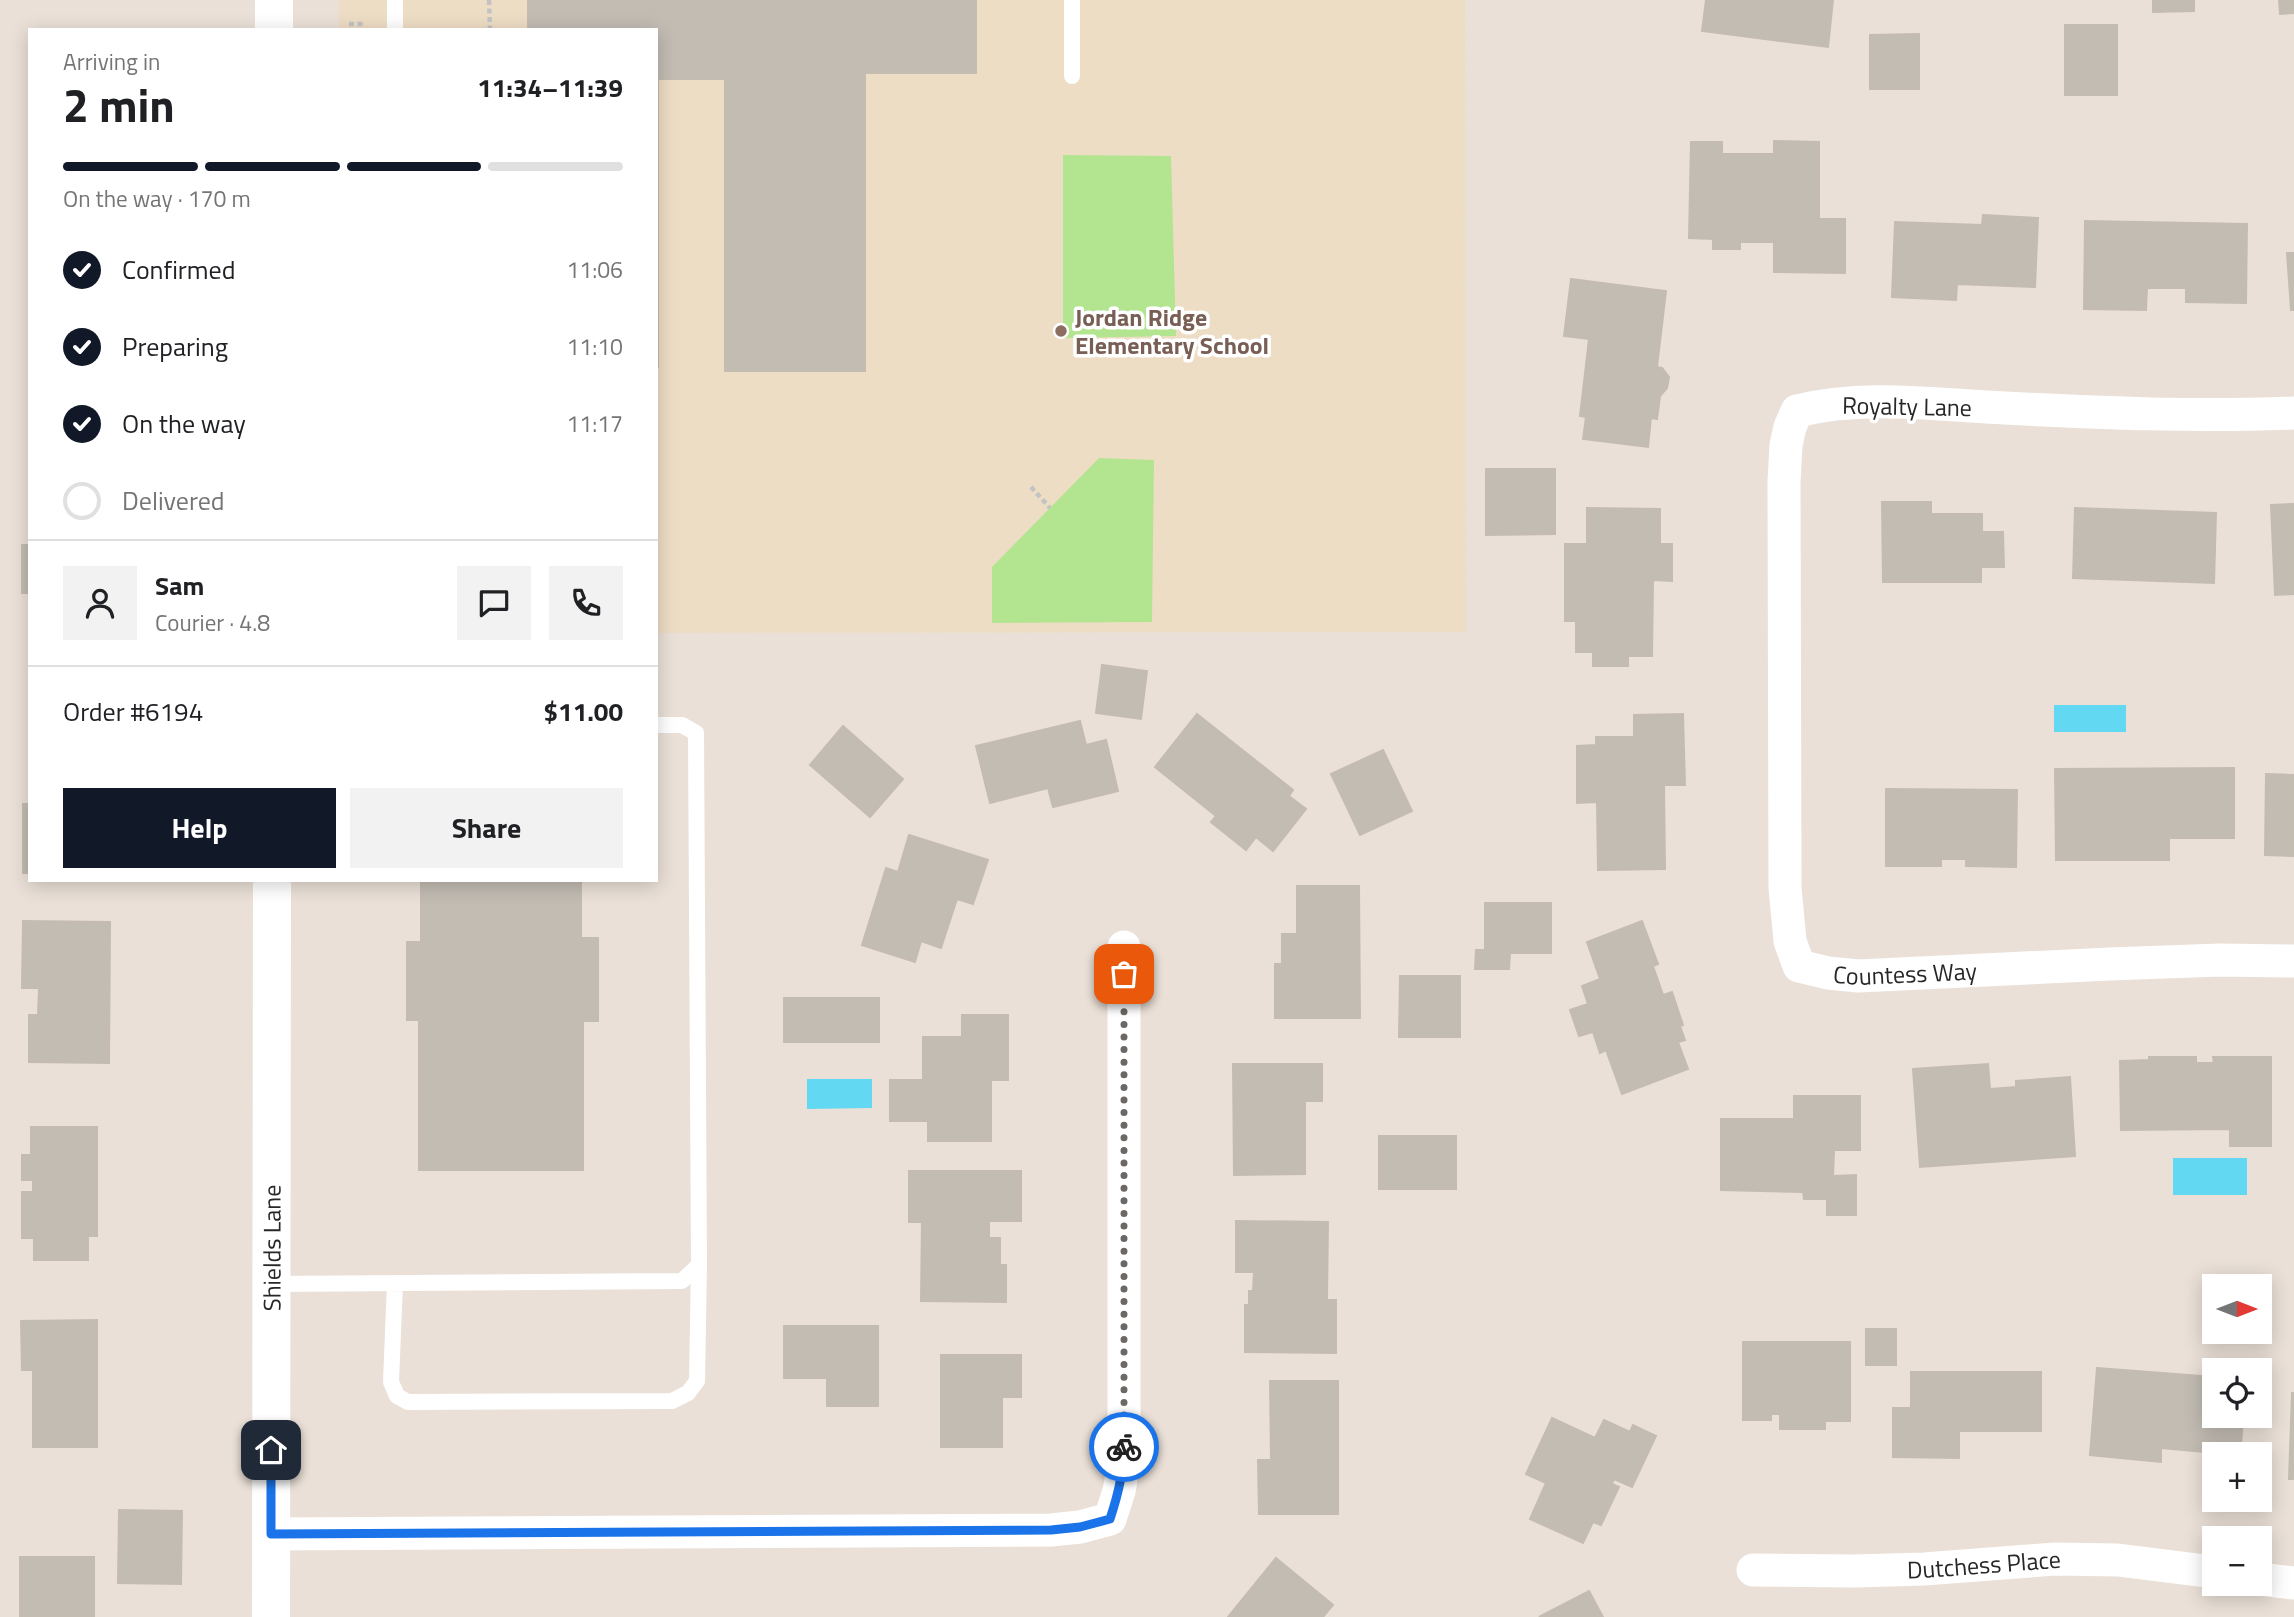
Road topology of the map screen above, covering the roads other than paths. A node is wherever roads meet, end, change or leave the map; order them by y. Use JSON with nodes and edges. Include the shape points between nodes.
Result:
{"nodes":[{"id":1,"x":274,"y":0,"type":"edge"},
{"id":2,"x":395,"y":0,"type":"edge"},
{"id":3,"x":1072,"y":0,"type":"edge"},
{"id":4,"x":274,"y":28,"type":"edge"},
{"id":5,"x":395,"y":28,"type":"edge"},
{"id":6,"x":1072,"y":76,"type":"dead end"},
{"id":7,"x":2294,"y":413,"type":"edge"},
{"id":8,"x":1785,"y":686,"type":"joint"},
{"id":9,"x":658,"y":725,"type":"edge"},
{"id":10,"x":272,"y":882,"type":"edge"},
{"id":11,"x":1124,"y":947,"type":"dead end"},
{"id":12,"x":2294,"y":961,"type":"edge"},
{"id":13,"x":699,"y":1265,"type":"junction"},
{"id":14,"x":394,"y":1283,"type":"junction"},
{"id":15,"x":272,"y":1284,"type":"junction"},
{"id":16,"x":271,"y":1534,"type":"junction"},
{"id":17,"x":1753,"y":1570,"type":"dead end"},
{"id":18,"x":2202,"y":1570,"type":"edge"},
{"id":19,"x":2272,"y":1580,"type":"edge"},
{"id":20,"x":2294,"y":1583,"type":"edge"},
{"id":21,"x":271,"y":1617,"type":"edge"}],
"edges":[{"from":1,"to":4,"type":"main road"},
{"from":2,"to":5,"type":"lane"},
{"from":3,"to":6,"type":"lane"},
{"from":7,"to":8,"type":"street","name":"Royalty Lane","via":[[2184,415],[1892,402],[1820,405],[1797,411],[1790,427],[1785,470]]},
{"from":8,"to":12,"type":"street","name":"Countess Way","via":[[1786,901],[1790,941],[1800,966],[1858,976],[2220,960]]},
{"from":9,"to":13,"type":"lane","via":[[682,725],[696,733]]},
{"from":10,"to":15,"type":"main road","name":"Shields Lane"},
{"from":11,"to":16,"type":"street","via":[[1124,1463],[1110,1519],[1051,1530]]},
{"from":13,"to":14,"type":"lane","via":[[682,1281]]},
{"from":13,"to":14,"type":"lane","via":[[697,1381],[688,1393],[672,1401],[408,1402],[397,1396],[391,1382]]},
{"from":14,"to":15,"type":"lane"},
{"from":15,"to":16,"type":"main road","name":"Shields Lane"},
{"from":16,"to":21,"type":"main road","name":"Shields Lane"},
{"from":17,"to":18,"type":"street","name":"Dutchess Place","via":[[1882,1570],[2055,1559],[2118,1560]]},
{"from":19,"to":20,"type":"street"}]}
